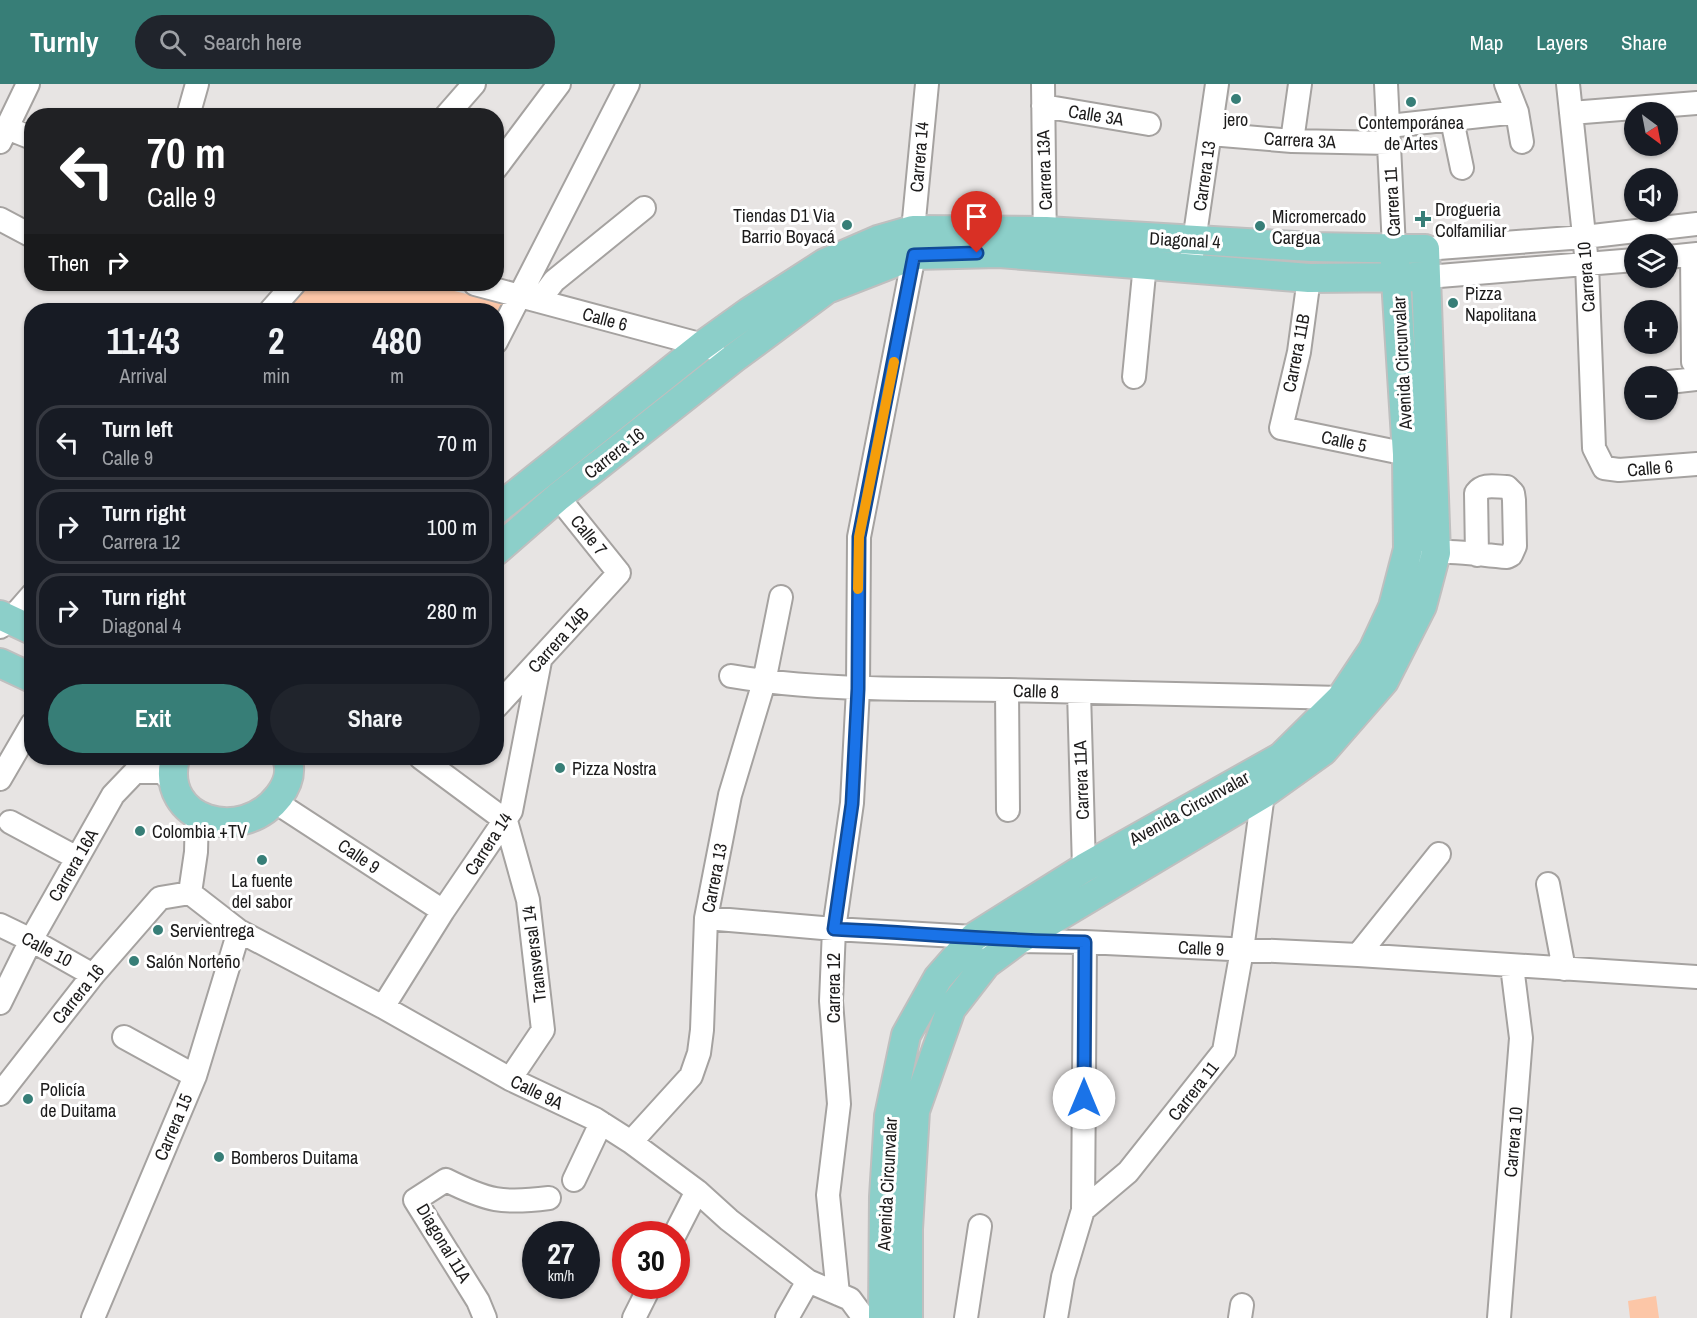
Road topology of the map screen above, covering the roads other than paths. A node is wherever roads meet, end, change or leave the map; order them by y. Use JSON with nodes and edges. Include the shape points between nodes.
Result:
{"nodes":[{"id":1,"x":197,"y":84,"type":"edge"},
{"id":2,"x":474,"y":84,"type":"edge"},
{"id":3,"x":559,"y":84,"type":"edge"},
{"id":4,"x":628,"y":84,"type":"edge"},
{"id":5,"x":927,"y":84,"type":"edge"},
{"id":6,"x":1043,"y":84,"type":"edge"},
{"id":7,"x":1218,"y":84,"type":"edge"},
{"id":8,"x":1300,"y":84,"type":"edge"},
{"id":9,"x":1386,"y":84,"type":"edge"},
{"id":10,"x":1506,"y":84,"type":"edge"},
{"id":11,"x":1568,"y":84,"type":"edge"},
{"id":12,"x":19,"y":87,"type":"edge"},
{"id":13,"x":1697,"y":103,"type":"edge"},
{"id":14,"x":1042,"y":106,"type":"junction"},
{"id":15,"x":190,"y":108,"type":"edge"},
{"id":16,"x":453,"y":108,"type":"edge"},
{"id":17,"x":1517,"y":112,"type":"junction"},
{"id":18,"x":1572,"y":113,"type":"junction"},
{"id":19,"x":1452,"y":120,"type":"junction"},
{"id":20,"x":1149,"y":124,"type":"dead end"},
{"id":21,"x":1210,"y":134,"type":"junction"},
{"id":22,"x":3,"y":135,"type":"edge"},
{"id":23,"x":1389,"y":135,"type":"junction"},
{"id":24,"x":24,"y":137,"type":"edge"},
{"id":25,"x":1292,"y":141,"type":"junction"},
{"id":26,"x":1522,"y":142,"type":"dead end"},
{"id":27,"x":504,"y":157,"type":"edge"},
{"id":28,"x":1462,"y":168,"type":"dead end"},
{"id":29,"x":644,"y":208,"type":"dead end"},
{"id":30,"x":0,"y":219,"type":"edge"},
{"id":31,"x":1697,"y":224,"type":"edge"},
{"id":32,"x":24,"y":232,"type":"edge"},
{"id":33,"x":1584,"y":237,"type":"junction"},
{"id":34,"x":913,"y":242,"type":"junction"},
{"id":35,"x":1045,"y":243,"type":"junction"},
{"id":36,"x":1394,"y":248,"type":"junction"},
{"id":37,"x":1425,"y":249,"type":"junction"},
{"id":38,"x":1192,"y":254,"type":"junction"},
{"id":39,"x":1694,"y":254,"type":"edge"},
{"id":40,"x":1678,"y":256,"type":"edge"},
{"id":41,"x":1624,"y":261,"type":"edge"},
{"id":42,"x":1145,"y":264,"type":"junction"},
{"id":43,"x":1587,"y":264,"type":"junction"},
{"id":44,"x":1427,"y":277,"type":"junction"},
{"id":45,"x":1309,"y":278,"type":"junction"},
{"id":46,"x":1397,"y":279,"type":"junction"},
{"id":47,"x":288,"y":291,"type":"edge"},
{"id":48,"x":502,"y":291,"type":"edge"},
{"id":49,"x":529,"y":298,"type":"junction"},
{"id":50,"x":278,"y":303,"type":"edge"},
{"id":51,"x":504,"y":331,"type":"edge"},
{"id":52,"x":703,"y":345,"type":"junction"},
{"id":53,"x":734,"y":358,"type":"junction"},
{"id":54,"x":1695,"y":370,"type":"edge"},
{"id":55,"x":1134,"y":376,"type":"dead end"},
{"id":56,"x":1678,"y":378,"type":"edge"},
{"id":57,"x":1281,"y":428,"type":"joint"},
{"id":58,"x":1407,"y":454,"type":"junction"},
{"id":59,"x":1697,"y":464,"type":"edge"},
{"id":60,"x":1604,"y":468,"type":"joint"},
{"id":61,"x":558,"y":497,"type":"junction"},
{"id":62,"x":504,"y":504,"type":"edge"},
{"id":63,"x":504,"y":544,"type":"edge"},
{"id":64,"x":1408,"y":549,"type":"junction"},
{"id":65,"x":1436,"y":553,"type":"junction"},
{"id":66,"x":1477,"y":555,"type":"dead end"},
{"id":67,"x":619,"y":573,"type":"joint"},
{"id":68,"x":781,"y":597,"type":"dead end"},
{"id":69,"x":24,"y":606,"type":"edge"},
{"id":70,"x":11,"y":623,"type":"edge"},
{"id":71,"x":540,"y":661,"type":"junction"},
{"id":72,"x":0,"y":663,"type":"edge"},
{"id":73,"x":24,"y":674,"type":"edge"},
{"id":74,"x":731,"y":676,"type":"dead end"},
{"id":75,"x":764,"y":682,"type":"junction"},
{"id":76,"x":858,"y":689,"type":"junction"},
{"id":77,"x":1007,"y":690,"type":"junction"},
{"id":78,"x":1079,"y":692,"type":"junction"},
{"id":79,"x":1341,"y":698,"type":"junction"},
{"id":80,"x":504,"y":699,"type":"edge"},
{"id":81,"x":24,"y":738,"type":"edge"},
{"id":82,"x":292,"y":765,"type":"edge"},
{"id":83,"x":440,"y":765,"type":"edge"},
{"id":84,"x":173,"y":766,"type":"edge"},
{"id":85,"x":0,"y":779,"type":"edge"},
{"id":86,"x":1263,"y":794,"type":"junction"},
{"id":87,"x":274,"y":801,"type":"junction"},
{"id":88,"x":1008,"y":810,"type":"dead end"},
{"id":89,"x":197,"y":813,"type":"junction"},
{"id":90,"x":506,"y":821,"type":"junction"},
{"id":91,"x":10,"y":822,"type":"dead end"},
{"id":92,"x":1440,"y":854,"type":"dead end"},
{"id":93,"x":77,"y":858,"type":"junction"},
{"id":94,"x":1084,"y":868,"type":"junction"},
{"id":95,"x":1548,"y":884,"type":"dead end"},
{"id":96,"x":190,"y":893,"type":"junction"},
{"id":97,"x":443,"y":912,"type":"junction"},
{"id":98,"x":706,"y":918,"type":"junction"},
{"id":99,"x":0,"y":925,"type":"edge"},
{"id":100,"x":834,"y":929,"type":"junction"},
{"id":101,"x":239,"y":931,"type":"junction"},
{"id":102,"x":974,"y":937,"type":"junction"},
{"id":103,"x":31,"y":940,"type":"junction"},
{"id":104,"x":1017,"y":941,"type":"junction"},
{"id":105,"x":1085,"y":942,"type":"junction"},
{"id":106,"x":1242,"y":950,"type":"junction"},
{"id":107,"x":1358,"y":955,"type":"junction"},
{"id":108,"x":1512,"y":966,"type":"junction"},
{"id":109,"x":1564,"y":969,"type":"junction"},
{"id":110,"x":93,"y":975,"type":"junction"},
{"id":111,"x":1697,"y":977,"type":"edge"},
{"id":112,"x":0,"y":1003,"type":"edge"},
{"id":113,"x":383,"y":1007,"type":"junction"},
{"id":114,"x":124,"y":1037,"type":"dead end"},
{"id":115,"x":195,"y":1076,"type":"junction"},
{"id":116,"x":510,"y":1080,"type":"junction"},
{"id":117,"x":0,"y":1094,"type":"edge"},
{"id":118,"x":601,"y":1123,"type":"junction"},
{"id":119,"x":631,"y":1142,"type":"junction"},
{"id":120,"x":574,"y":1180,"type":"dead end"},
{"id":121,"x":697,"y":1191,"type":"junction"},
{"id":122,"x":549,"y":1198,"type":"dead end"},
{"id":123,"x":1083,"y":1210,"type":"junction"},
{"id":124,"x":682,"y":1221,"type":"edge"},
{"id":125,"x":980,"y":1226,"type":"dead end"},
{"id":126,"x":808,"y":1281,"type":"junction"},
{"id":127,"x":838,"y":1294,"type":"junction"},
{"id":128,"x":644,"y":1299,"type":"edge"},
{"id":129,"x":93,"y":1318,"type":"edge"},
{"id":130,"x":485,"y":1318,"type":"edge"},
{"id":131,"x":634,"y":1318,"type":"edge"},
{"id":132,"x":787,"y":1318,"type":"edge"},
{"id":133,"x":864,"y":1318,"type":"edge"},
{"id":134,"x":883,"y":1318,"type":"edge"},
{"id":135,"x":908,"y":1318,"type":"edge"},
{"id":136,"x":966,"y":1318,"type":"edge"},
{"id":137,"x":1056,"y":1318,"type":"edge"},
{"id":138,"x":1498,"y":1318,"type":"edge"}],
"edges":[{"from":1,"to":15,"type":"street"},
{"from":2,"to":16,"type":"street"},
{"from":3,"to":27,"type":"street"},
{"from":4,"to":49,"type":"street"},
{"from":5,"to":34,"type":"street","name":"Carrera 14"},
{"from":6,"to":14,"type":"street","name":"Carrera 13A"},
{"from":7,"to":21,"type":"street","name":"Carrera 13"},
{"from":8,"to":25,"type":"street"},
{"from":9,"to":23,"type":"street","name":"Carrera 11"},
{"from":10,"to":17,"type":"street"},
{"from":11,"to":18,"type":"street","name":"Carrera 10"},
{"from":12,"to":22,"type":"street"},
{"from":13,"to":18,"type":"street"},
{"from":14,"to":20,"type":"street","name":"Calle 3A"},
{"from":14,"to":35,"type":"street","name":"Carrera 13A"},
{"from":17,"to":19,"type":"street"},
{"from":17,"to":26,"type":"street"},
{"from":18,"to":33,"type":"street","name":"Carrera 10"},
{"from":19,"to":23,"type":"street"},
{"from":19,"to":28,"type":"street"},
{"from":21,"to":25,"type":"street","name":"Carrera 3A"},
{"from":21,"to":38,"type":"street","name":"Carrera 13"},
{"from":22,"to":24,"type":"street"},
{"from":23,"to":25,"type":"street","name":"Carrera 3A"},
{"from":23,"to":36,"type":"street","name":"Carrera 11"},
{"from":29,"to":49,"type":"street"},
{"from":30,"to":32,"type":"street"},
{"from":31,"to":33,"type":"street","name":"Diagonal 4"},
{"from":33,"to":37,"type":"street","name":"Diagonal 4"},
{"from":33,"to":43,"type":"street","name":"Carrera 10"},
{"from":34,"to":35,"type":"main road","name":"Diagonal 4"},
{"from":34,"to":52,"type":"main road","name":"Diagonal 4","via":[[878,240],[825,263]]},
{"from":34,"to":53,"type":"main road","name":"Diagonal 4","via":[[827,289]]},
{"from":34,"to":76,"type":"street","name":"Carrera 12","via":[[859,537]]},
{"from":35,"to":38,"type":"main road","name":"Diagonal 4"},
{"from":35,"to":42,"type":"main road","name":"Diagonal 4"},
{"from":36,"to":37,"type":"main road","name":"Diagonal 4"},
{"from":36,"to":38,"type":"main road","name":"Diagonal 4","via":[[1311,247]]},
{"from":36,"to":46,"type":"main road","name":"Avenida Circunvalar"},
{"from":37,"to":44,"type":"main road","name":"Avenida Circunvalar"},
{"from":38,"to":42,"type":"main road","name":"Diagonal 4"},
{"from":38,"to":45,"type":"main road","name":"Diagonal 4"},
{"from":39,"to":40,"type":"street"},
{"from":39,"to":54,"type":"street"},
{"from":41,"to":43,"type":"street","name":"Diagonal 4"},
{"from":42,"to":55,"type":"street"},
{"from":43,"to":44,"type":"street","name":"Diagonal 4"},
{"from":43,"to":60,"type":"street","name":"Carrera 10","via":[[1594,448]]},
{"from":44,"to":46,"type":"main road","name":"Diagonal 4"},
{"from":44,"to":65,"type":"main road","name":"Avenida Circunvalar"},
{"from":45,"to":46,"type":"main road","name":"Diagonal 4"},
{"from":45,"to":57,"type":"street","name":"Carrera 11B","via":[[1299,352]]},
{"from":46,"to":58,"type":"main road","name":"Avenida Circunvalar"},
{"from":47,"to":50,"type":"street"},
{"from":48,"to":49,"type":"street","name":"Calle 6"},
{"from":49,"to":51,"type":"street"},
{"from":49,"to":52,"type":"street","name":"Calle 6"},
{"from":52,"to":53,"type":"street","name":"Calle 6"},
{"from":52,"to":62,"type":"main road","name":"Carrera 16"},
{"from":53,"to":61,"type":"main road","name":"Carrera 16"},
{"from":54,"to":56,"type":"street"},
{"from":57,"to":58,"type":"street","name":"Calle 5"},
{"from":58,"to":64,"type":"main road","name":"Avenida Circunvalar"},
{"from":59,"to":60,"type":"street","name":"Calle 6"},
{"from":61,"to":63,"type":"main road","name":"Carrera 16"},
{"from":61,"to":67,"type":"street","name":"Calle 7"},
{"from":64,"to":65,"type":"street"},
{"from":64,"to":79,"type":"main road","name":"Avenida Circunvalar","via":[[1389,615],[1373,650]]},
{"from":65,"to":66,"type":"street"},
{"from":65,"to":86,"type":"main road","name":"Avenida Circunvalar","via":[[1422,606],[1384,681],[1323,751]]},
{"from":67,"to":71,"type":"street","name":"Carrera 14B"},
{"from":68,"to":75,"type":"street","name":"Carrera 13"},
{"from":69,"to":70,"type":"street"},
{"from":71,"to":80,"type":"street","name":"Carrera 14B"},
{"from":71,"to":90,"type":"street","name":"Carrera 14"},
{"from":72,"to":73,"type":"main road"},
{"from":74,"to":75,"type":"street","name":"Calle 8"},
{"from":75,"to":76,"type":"street","name":"Calle 8"},
{"from":75,"to":98,"type":"street","name":"Carrera 13","via":[[730,795]]},
{"from":76,"to":77,"type":"street","name":"Calle 8"},
{"from":76,"to":100,"type":"street","name":"Carrera 12","via":[[852,804]]},
{"from":77,"to":78,"type":"street","name":"Calle 8"},
{"from":77,"to":88,"type":"street"},
{"from":78,"to":79,"type":"street","name":"Calle 8"},
{"from":78,"to":94,"type":"street","name":"Carrera 11A"},
{"from":79,"to":94,"type":"main road","name":"Avenida Circunvalar","via":[[1281,757]]},
{"from":81,"to":85,"type":"street"},
{"from":82,"to":87,"type":"main road","via":[[283,790]]},
{"from":83,"to":90,"type":"street"},
{"from":84,"to":89,"type":"main road","via":[[185,806]]},
{"from":84,"to":93,"type":"street","name":"Carrera 16A","via":[[162,772],[135,772],[113,795]]},
{"from":86,"to":104,"type":"main road","name":"Avenida Circunvalar"},
{"from":86,"to":106,"type":"street","name":"Carrera 11"},
{"from":87,"to":89,"type":"main road","via":[[256,815],[235,823],[220,823]]},
{"from":87,"to":97,"type":"street","name":"Calle 9"},
{"from":89,"to":96,"type":"street"},
{"from":90,"to":97,"type":"street","name":"Carrera 14"},
{"from":90,"to":116,"type":"street","name":"Transversal 14","via":[[528,900],[543,1030]]},
{"from":91,"to":93,"type":"street"},
{"from":92,"to":107,"type":"street"},
{"from":93,"to":103,"type":"street","name":"Carrera 16A"},
{"from":94,"to":102,"type":"main road","name":"Avenida Circunvalar"},
{"from":95,"to":109,"type":"street"},
{"from":96,"to":101,"type":"street","name":"Calle 9A"},
{"from":96,"to":110,"type":"street","name":"Carrera 16","via":[[160,898]]},
{"from":97,"to":113,"type":"street","name":"Carrera 14"},
{"from":98,"to":100,"type":"street","name":"Calle 9"},
{"from":98,"to":119,"type":"street","name":"Carrera 13","via":[[699,1053],[691,1076]]},
{"from":99,"to":103,"type":"street","name":"Calle 10"},
{"from":100,"to":102,"type":"street","name":"Calle 9"},
{"from":100,"to":127,"type":"street","name":"Carrera 12","via":[[831,1001],[839,1104],[828,1195]]},
{"from":101,"to":113,"type":"street","name":"Calle 9A"},
{"from":101,"to":115,"type":"street","name":"Carrera 15"},
{"from":102,"to":104,"type":"street","name":"Calle 9"},
{"from":102,"to":134,"type":"main road","name":"Avenida Circunvalar","via":[[938,978],[906,1035],[889,1116]]},
{"from":103,"to":110,"type":"street","name":"Calle 10"},
{"from":103,"to":112,"type":"street","name":"Carrera 16A"},
{"from":104,"to":105,"type":"street","name":"Calle 9"},
{"from":104,"to":135,"type":"main road","name":"Avenida Circunvalar","via":[[986,964],[951,1009],[915,1111],[908,1229]]},
{"from":105,"to":106,"type":"street","name":"Calle 9"},
{"from":105,"to":123,"type":"street"},
{"from":106,"to":107,"type":"street","name":"Calle 9"},
{"from":106,"to":123,"type":"street","name":"Carrera 11","via":[[1224,1051],[1128,1172]]},
{"from":107,"to":108,"type":"street","name":"Calle 9"},
{"from":108,"to":109,"type":"street","name":"Calle 9"},
{"from":108,"to":138,"type":"street","name":"Carrera 10","via":[[1521,1038]]},
{"from":109,"to":111,"type":"street","name":"Calle 9"},
{"from":110,"to":117,"type":"street","name":"Carrera 16"},
{"from":113,"to":116,"type":"street","name":"Calle 9A"},
{"from":114,"to":115,"type":"street"},
{"from":115,"to":129,"type":"street","name":"Carrera 15"},
{"from":116,"to":118,"type":"street","name":"Calle 9A"},
{"from":118,"to":119,"type":"street","name":"Calle 9A"},
{"from":118,"to":120,"type":"street"},
{"from":119,"to":121,"type":"street","name":"Calle 9A"},
{"from":121,"to":124,"type":"street"},
{"from":121,"to":126,"type":"street","name":"Calle 9A","via":[[729,1221]]},
{"from":122,"to":130,"type":"street","name":"Diagonal 11A","via":[[503,1202],[446,1180],[415,1200]]},
{"from":123,"to":137,"type":"street","via":[[1063,1277]]},
{"from":125,"to":136,"type":"street"},
{"from":126,"to":127,"type":"street","name":"Calle 9A"},
{"from":126,"to":132,"type":"street"},
{"from":127,"to":133,"type":"street","name":"Calle 9A","via":[[850,1299]]},
{"from":128,"to":131,"type":"street"}]}
